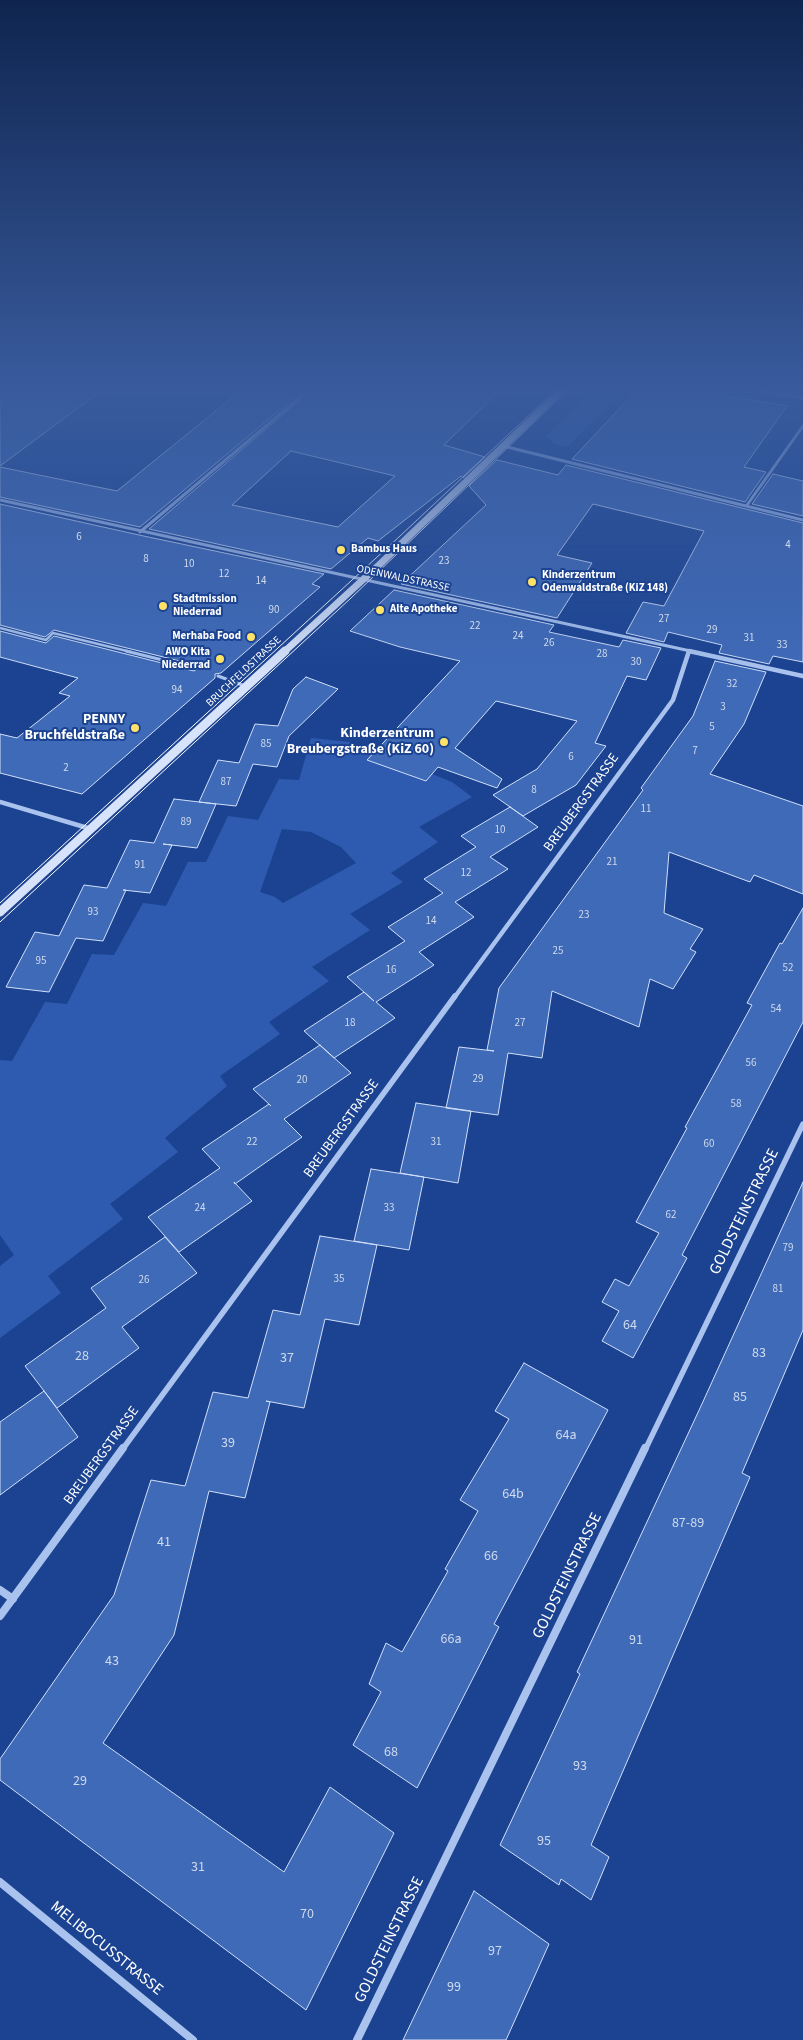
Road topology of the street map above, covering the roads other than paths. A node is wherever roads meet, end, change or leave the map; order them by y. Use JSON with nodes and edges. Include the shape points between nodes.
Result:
{"nodes":[{"id":1,"x":198,"y":483,"type":"edge"},
{"id":2,"x":464,"y":483,"type":"edge"},
{"id":3,"x":659,"y":483,"type":"edge"},
{"id":4,"x":762,"y":483,"type":"edge"},
{"id":5,"x":0,"y":500,"type":"edge"},
{"id":6,"x":747,"y":504,"type":"junction"},
{"id":7,"x":803,"y":520,"type":"edge"},
{"id":8,"x":140,"y":532,"type":"junction"},
{"id":9,"x":362,"y":580,"type":"junction"},
{"id":10,"x":0,"y":628,"type":"edge"},
{"id":11,"x":689,"y":650,"type":"junction"},
{"id":12,"x":195,"y":668,"type":"dead end"},
{"id":13,"x":218,"y":676,"type":"dead end"},
{"id":14,"x":803,"y":676,"type":"edge"},
{"id":15,"x":245,"y":686,"type":"junction"},
{"id":16,"x":0,"y":802,"type":"edge"},
{"id":17,"x":92,"y":829,"type":"junction"},
{"id":18,"x":0,"y":912,"type":"edge"},
{"id":19,"x":803,"y":1124,"type":"edge"},
{"id":20,"x":0,"y":1590,"type":"edge"},
{"id":21,"x":13,"y":1598,"type":"junction"},
{"id":22,"x":0,"y":1616,"type":"edge"},
{"id":23,"x":0,"y":1882,"type":"edge"},
{"id":24,"x":193,"y":2040,"type":"edge"},
{"id":25,"x":357,"y":2040,"type":"edge"}],
"edges":[{"from":1,"to":8,"type":"street"},
{"from":2,"to":9,"type":"street","name":"BRUCHFELDSTRASSE"},
{"from":3,"to":6,"type":"street"},
{"from":4,"to":6,"type":"street"},
{"from":5,"to":8,"type":"street","name":"ODENWALDSTRASSE"},
{"from":6,"to":7,"type":"street"},
{"from":8,"to":9,"type":"street","name":"ODENWALDSTRASSE"},
{"from":9,"to":11,"type":"street","name":"ODENWALDSTRASSE"},
{"from":9,"to":15,"type":"street","name":"BRUCHFELDSTRASSE"},
{"from":10,"to":12,"type":"lane","via":[[46,640],[53,633]]},
{"from":11,"to":14,"type":"street","name":"ODENWALDSTRASSE"},
{"from":11,"to":21,"type":"street","name":"BREUBERGSTRASSE","via":[[673,700]]},
{"from":13,"to":15,"type":"lane"},
{"from":15,"to":17,"type":"street","name":"BRUCHFELDSTRASSE"},
{"from":16,"to":17,"type":"street"},
{"from":17,"to":18,"type":"street","name":"BRUCHFELDSTRASSE"},
{"from":19,"to":25,"type":"street","name":"GOLDSTEINSTRASSE"},
{"from":20,"to":21,"type":"street"},
{"from":21,"to":22,"type":"street","name":"BREUBERGSTRASSE"},
{"from":23,"to":24,"type":"street","name":"MELIBOCUSSTRASSE"}]}
